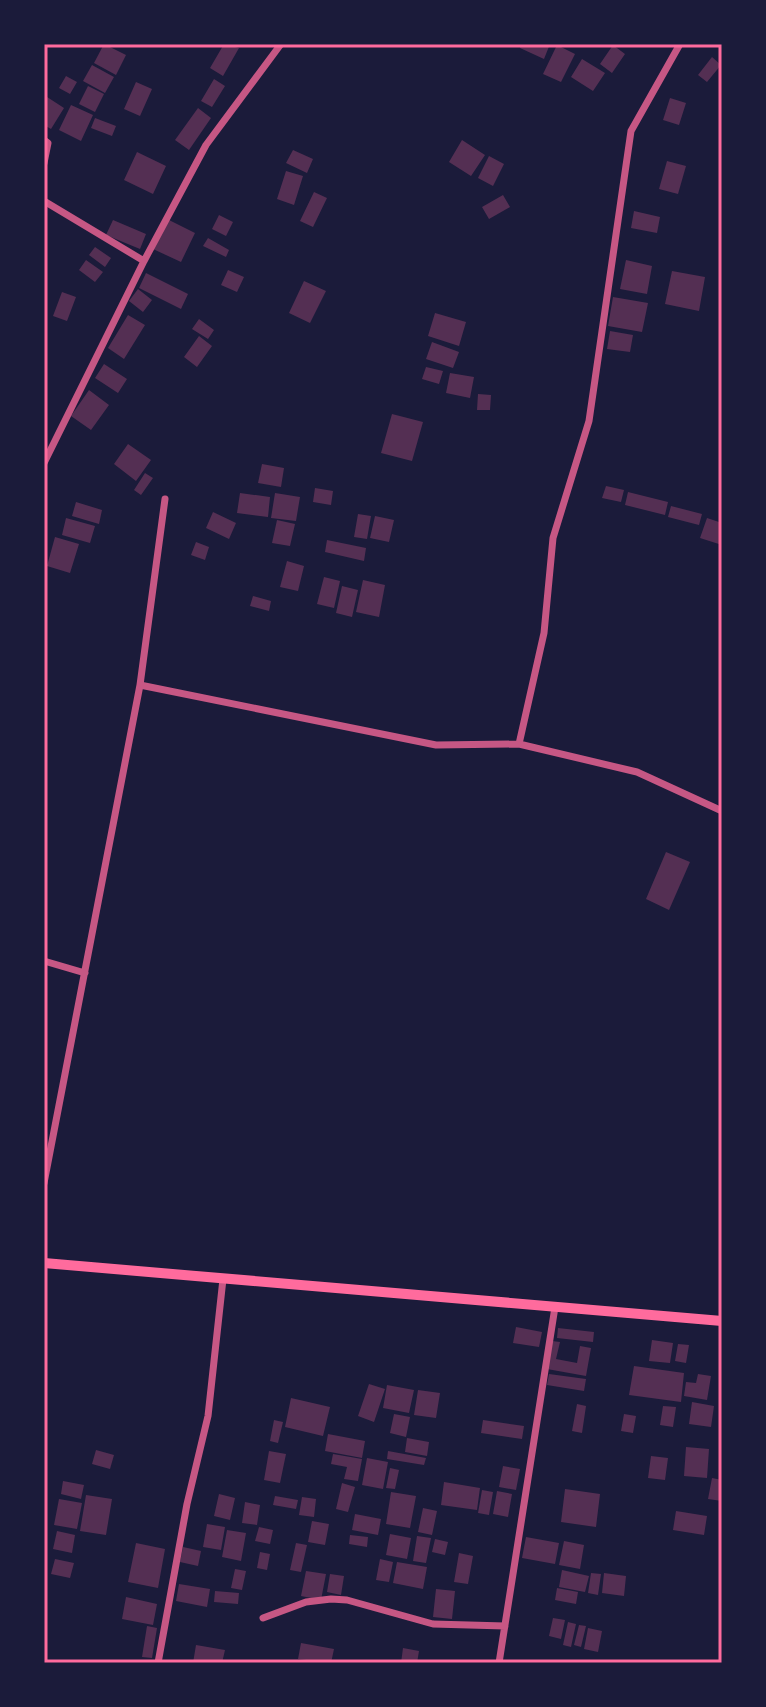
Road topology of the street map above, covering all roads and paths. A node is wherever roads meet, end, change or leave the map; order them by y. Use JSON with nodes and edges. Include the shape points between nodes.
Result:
{"nodes":[{"id":1,"x":281,"y":44,"type":"edge"},
{"id":2,"x":680,"y":44,"type":"edge"},
{"id":3,"x":44,"y":140,"type":"edge"},
{"id":4,"x":44,"y":163,"type":"edge"},
{"id":5,"x":44,"y":201,"type":"edge"},
{"id":6,"x":144,"y":261,"type":"junction"},
{"id":7,"x":44,"y":463,"type":"edge"},
{"id":8,"x":165,"y":499,"type":"dead end"},
{"id":9,"x":140,"y":685,"type":"junction"},
{"id":10,"x":519,"y":744,"type":"junction"},
{"id":11,"x":722,"y":811,"type":"edge"},
{"id":12,"x":44,"y":961,"type":"edge"},
{"id":13,"x":85,"y":973,"type":"junction"},
{"id":14,"x":44,"y":1183,"type":"edge"},
{"id":15,"x":44,"y":1263,"type":"edge"},
{"id":16,"x":223,"y":1279,"type":"junction"},
{"id":17,"x":555,"y":1307,"type":"junction"},
{"id":18,"x":722,"y":1321,"type":"edge"},
{"id":19,"x":263,"y":1618,"type":"dead end"},
{"id":20,"x":505,"y":1626,"type":"junction"},
{"id":21,"x":158,"y":1663,"type":"edge"},
{"id":22,"x":499,"y":1663,"type":"edge"}],
"edges":[{"from":1,"to":6,"type":"street","via":[[206,145]]},
{"from":2,"to":10,"type":"street","via":[[631,131],[589,421],[553,538],[544,633]]},
{"from":3,"to":4,"type":"street"},
{"from":5,"to":6,"type":"street"},
{"from":6,"to":7,"type":"street"},
{"from":8,"to":9,"type":"street"},
{"from":9,"to":10,"type":"street","via":[[436,745]]},
{"from":9,"to":13,"type":"street"},
{"from":10,"to":11,"type":"street","via":[[637,772]]},
{"from":12,"to":13,"type":"street"},
{"from":13,"to":14,"type":"street"},
{"from":15,"to":16,"type":"main road"},
{"from":16,"to":17,"type":"main road"},
{"from":16,"to":21,"type":"street","via":[[208,1416]]},
{"from":17,"to":18,"type":"main road"},
{"from":17,"to":20,"type":"street"},
{"from":19,"to":20,"type":"street","via":[[331,1599],[433,1624]]},
{"from":20,"to":22,"type":"street"}]}
